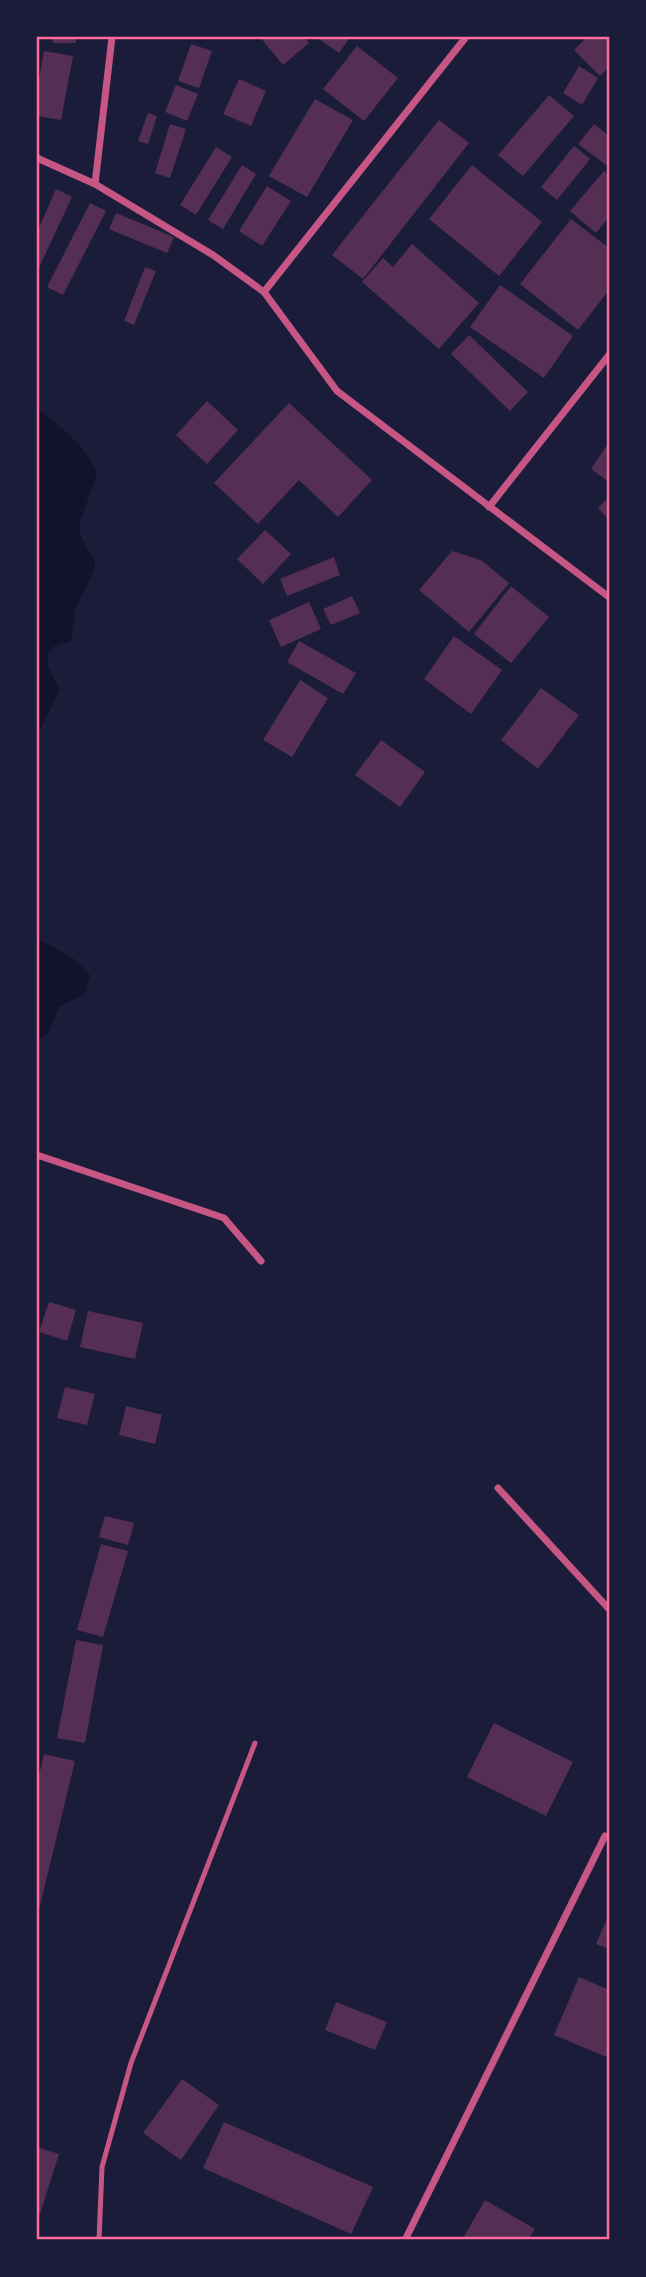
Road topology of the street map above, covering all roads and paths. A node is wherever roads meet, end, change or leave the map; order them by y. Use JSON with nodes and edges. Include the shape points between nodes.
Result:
{"nodes":[{"id":1,"x":112,"y":37,"type":"edge"},
{"id":2,"x":466,"y":37,"type":"edge"},
{"id":3,"x":37,"y":158,"type":"edge"},
{"id":4,"x":95,"y":184,"type":"junction"},
{"id":5,"x":264,"y":292,"type":"junction"},
{"id":6,"x":609,"y":355,"type":"edge"},
{"id":7,"x":489,"y":508,"type":"junction"},
{"id":8,"x":609,"y":597,"type":"edge"},
{"id":9,"x":37,"y":1156,"type":"edge"},
{"id":10,"x":261,"y":1261,"type":"dead end"},
{"id":11,"x":498,"y":1488,"type":"dead end"},
{"id":12,"x":609,"y":1609,"type":"edge"},
{"id":13,"x":255,"y":1743,"type":"dead end"},
{"id":14,"x":605,"y":1836,"type":"dead end"},
{"id":15,"x":99,"y":2240,"type":"edge"},
{"id":16,"x":405,"y":2240,"type":"edge"}],
"edges":[{"from":1,"to":4,"type":"street"},
{"from":2,"to":5,"type":"street"},
{"from":3,"to":4,"type":"street"},
{"from":4,"to":5,"type":"street","via":[[213,255]]},
{"from":5,"to":7,"type":"street","via":[[337,391]]},
{"from":6,"to":7,"type":"street"},
{"from":7,"to":8,"type":"street"},
{"from":9,"to":10,"type":"street","via":[[224,1217]]},
{"from":11,"to":12,"type":"street"},
{"from":13,"to":15,"type":"lane","via":[[131,2063],[102,2167]]},
{"from":14,"to":16,"type":"street"}]}
